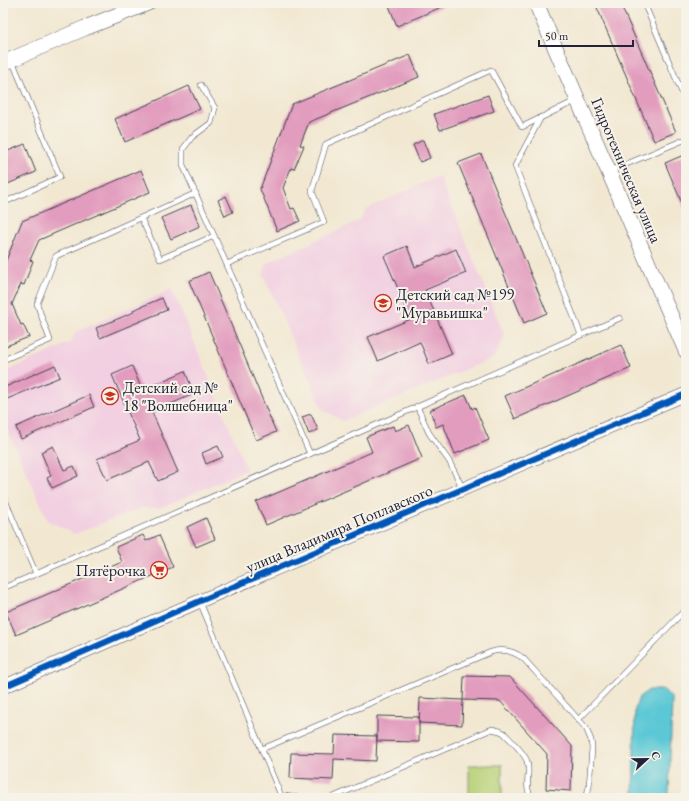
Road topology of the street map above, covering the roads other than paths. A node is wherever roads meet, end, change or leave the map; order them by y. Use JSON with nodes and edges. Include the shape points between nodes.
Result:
{"nodes":[{"id":1,"x":148,"y":3,"type":"edge"},
{"id":2,"x":536,"y":3,"type":"edge"},
{"id":3,"x":644,"y":3,"type":"edge"},
{"id":4,"x":8,"y":61,"type":"edge"},
{"id":5,"x":201,"y":85,"type":"dead end"},
{"id":6,"x":578,"y":100,"type":"junction"},
{"id":7,"x":686,"y":102,"type":"edge"},
{"id":8,"x":541,"y":117,"type":"junction"},
{"id":9,"x":686,"y":139,"type":"edge"},
{"id":10,"x":608,"y":172,"type":"junction"},
{"id":11,"x":196,"y":193,"type":"junction"},
{"id":12,"x":3,"y":203,"type":"edge"},
{"id":13,"x":141,"y":218,"type":"junction"},
{"id":14,"x":214,"y":236,"type":"junction"},
{"id":15,"x":227,"y":264,"type":"junction"},
{"id":16,"x":620,"y":318,"type":"dead end"},
{"id":17,"x":581,"y":335,"type":"junction"},
{"id":18,"x":686,"y":351,"type":"edge"},
{"id":19,"x":3,"y":360,"type":"edge"},
{"id":20,"x":686,"y":394,"type":"edge"},
{"id":21,"x":417,"y":406,"type":"junction"},
{"id":22,"x":310,"y":454,"type":"junction"},
{"id":23,"x":463,"y":489,"type":"junction"},
{"id":24,"x":3,"y":495,"type":"edge"},
{"id":25,"x":36,"y":574,"type":"junction"},
{"id":26,"x":3,"y":588,"type":"edge"},
{"id":27,"x":200,"y":601,"type":"junction"},
{"id":28,"x":686,"y":609,"type":"edge"},
{"id":29,"x":3,"y":687,"type":"edge"},
{"id":30,"x":578,"y":720,"type":"junction"},
{"id":31,"x":262,"y":749,"type":"junction"},
{"id":32,"x":282,"y":797,"type":"edge"},
{"id":33,"x":302,"y":798,"type":"edge"},
{"id":34,"x":331,"y":798,"type":"edge"},
{"id":35,"x":532,"y":798,"type":"edge"},
{"id":36,"x":586,"y":798,"type":"edge"}],
"edges":[{"from":1,"to":4,"type":"main road"},
{"from":2,"to":6,"type":"main road","name":"Гидротехническая улица"},
{"from":3,"to":7,"type":"lane"},
{"from":4,"to":12,"type":"lane","via":[[60,177]]},
{"from":5,"to":11,"type":"lane","via":[[215,108],[211,123],[192,137],[183,149],[183,165]]},
{"from":6,"to":8,"type":"lane"},
{"from":6,"to":10,"type":"main road","name":"Гидротехническая улица"},
{"from":8,"to":15,"type":"lane","via":[[522,127],[492,70],[326,144],[312,191],[324,222]]},
{"from":8,"to":17,"type":"lane","via":[[515,166]]},
{"from":9,"to":10,"type":"lane"},
{"from":10,"to":18,"type":"main road","name":"Гидротехническая улица"},
{"from":11,"to":13,"type":"lane"},
{"from":11,"to":14,"type":"lane"},
{"from":13,"to":14,"type":"lane","via":[[160,259]]},
{"from":13,"to":19,"type":"lane","via":[[56,256],[37,304],[50,340]]},
{"from":14,"to":15,"type":"lane"},
{"from":15,"to":22,"type":"lane"},
{"from":16,"to":17,"type":"lane"},
{"from":17,"to":21,"type":"lane"},
{"from":20,"to":23,"type":"street","name":"улица Владимира Поплавского"},
{"from":21,"to":22,"type":"lane"},
{"from":21,"to":23,"type":"lane","via":[[429,433],[449,460]]},
{"from":22,"to":25,"type":"lane"},
{"from":23,"to":27,"type":"street","name":"улица Владимира Поплавского"},
{"from":24,"to":25,"type":"lane"},
{"from":25,"to":26,"type":"lane"},
{"from":27,"to":29,"type":"street","name":"улица Владимира Поплавского"},
{"from":27,"to":31,"type":"lane"},
{"from":28,"to":30,"type":"lane"},
{"from":30,"to":31,"type":"lane","via":[[523,658],[503,650],[491,652]]},
{"from":30,"to":36,"type":"lane","via":[[586,728],[592,748]]},
{"from":31,"to":32,"type":"lane"},
{"from":32,"to":33,"type":"lane"},
{"from":34,"to":35,"type":"lane","via":[[492,729],[504,733],[525,758],[528,767],[528,790]]}]}
